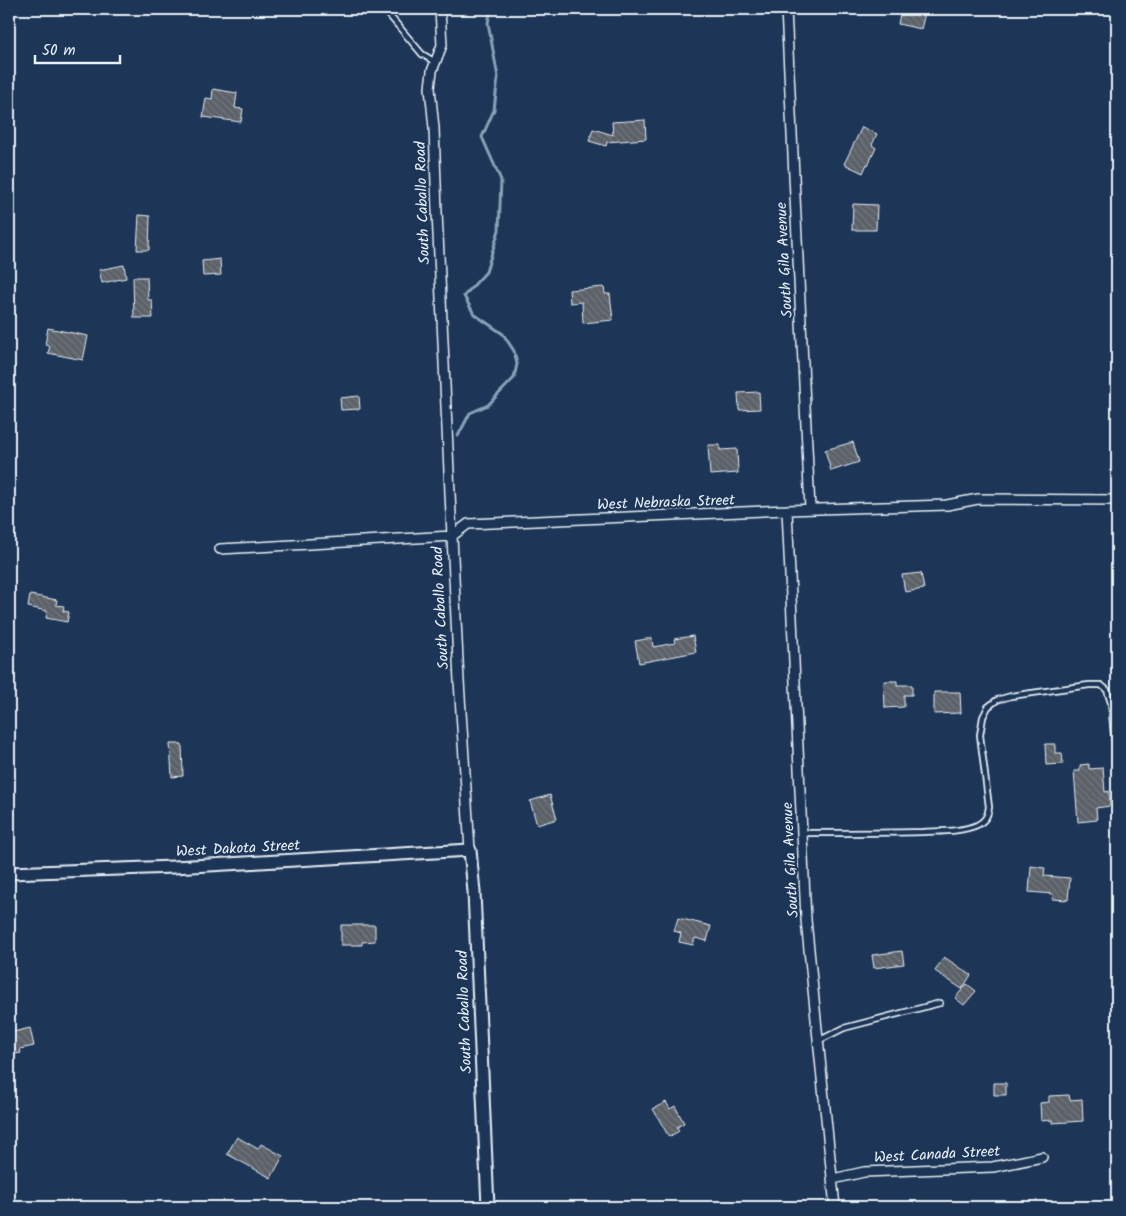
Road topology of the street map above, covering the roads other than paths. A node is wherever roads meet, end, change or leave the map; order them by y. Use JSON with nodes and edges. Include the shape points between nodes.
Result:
{"nodes":[{"id":1,"x":384,"y":9,"type":"edge"},
{"id":2,"x":440,"y":9,"type":"edge"},
{"id":3,"x":786,"y":9,"type":"edge"},
{"id":4,"x":435,"y":62,"type":"junction"},
{"id":5,"x":1117,"y":500,"type":"edge"},
{"id":6,"x":810,"y":509,"type":"junction"},
{"id":7,"x":788,"y":510,"type":"junction"},
{"id":8,"x":452,"y":536,"type":"junction"},
{"id":9,"x":220,"y":549,"type":"dead end"},
{"id":10,"x":1117,"y":766,"type":"edge"},
{"id":11,"x":803,"y":833,"type":"junction"},
{"id":12,"x":470,"y":850,"type":"junction"},
{"id":13,"x":9,"y":873,"type":"edge"},
{"id":14,"x":940,"y":1003,"type":"dead end"},
{"id":15,"x":818,"y":1041,"type":"junction"},
{"id":16,"x":1042,"y":1157,"type":"dead end"},
{"id":17,"x":833,"y":1179,"type":"junction"},
{"id":18,"x":488,"y":1207,"type":"edge"},
{"id":19,"x":836,"y":1207,"type":"edge"}],
"edges":[{"from":1,"to":4,"type":"lane","via":[[422,54]]},
{"from":2,"to":4,"type":"street","name":"South Caballo Road","via":[[442,44]]},
{"from":3,"to":6,"type":"street","name":"South Gila Avenue"},
{"from":4,"to":8,"type":"street","name":"South Caballo Road","via":[[430,88]]},
{"from":5,"to":6,"type":"street","name":"West Nebraska Street","via":[[978,499],[947,505]]},
{"from":6,"to":7,"type":"street","name":"West Nebraska Street"},
{"from":7,"to":8,"type":"street","name":"West Nebraska Street","via":[[468,524]]},
{"from":7,"to":11,"type":"street","name":"South Gila Avenue"},
{"from":8,"to":9,"type":"street","name":"West Nebraska Street"},
{"from":8,"to":12,"type":"street","name":"South Caballo Road"},
{"from":10,"to":11,"type":"lane","via":[[1111,703],[1107,690],[1100,685],[1011,696],[997,700],[983,717],[980,735],[989,807],[988,817],[976,826],[869,834]]},
{"from":11,"to":15,"type":"street","name":"South Gila Avenue","via":[[806,920]]},
{"from":12,"to":13,"type":"street","name":"West Dakota Street"},
{"from":12,"to":18,"type":"street","name":"South Caballo Road"},
{"from":14,"to":15,"type":"lane","via":[[844,1028]]},
{"from":15,"to":17,"type":"street","name":"South Gila Avenue"},
{"from":16,"to":17,"type":"street","name":"West Canada Street","via":[[992,1167],[864,1172]]},
{"from":17,"to":19,"type":"street","name":"South Gila Avenue"}]}
